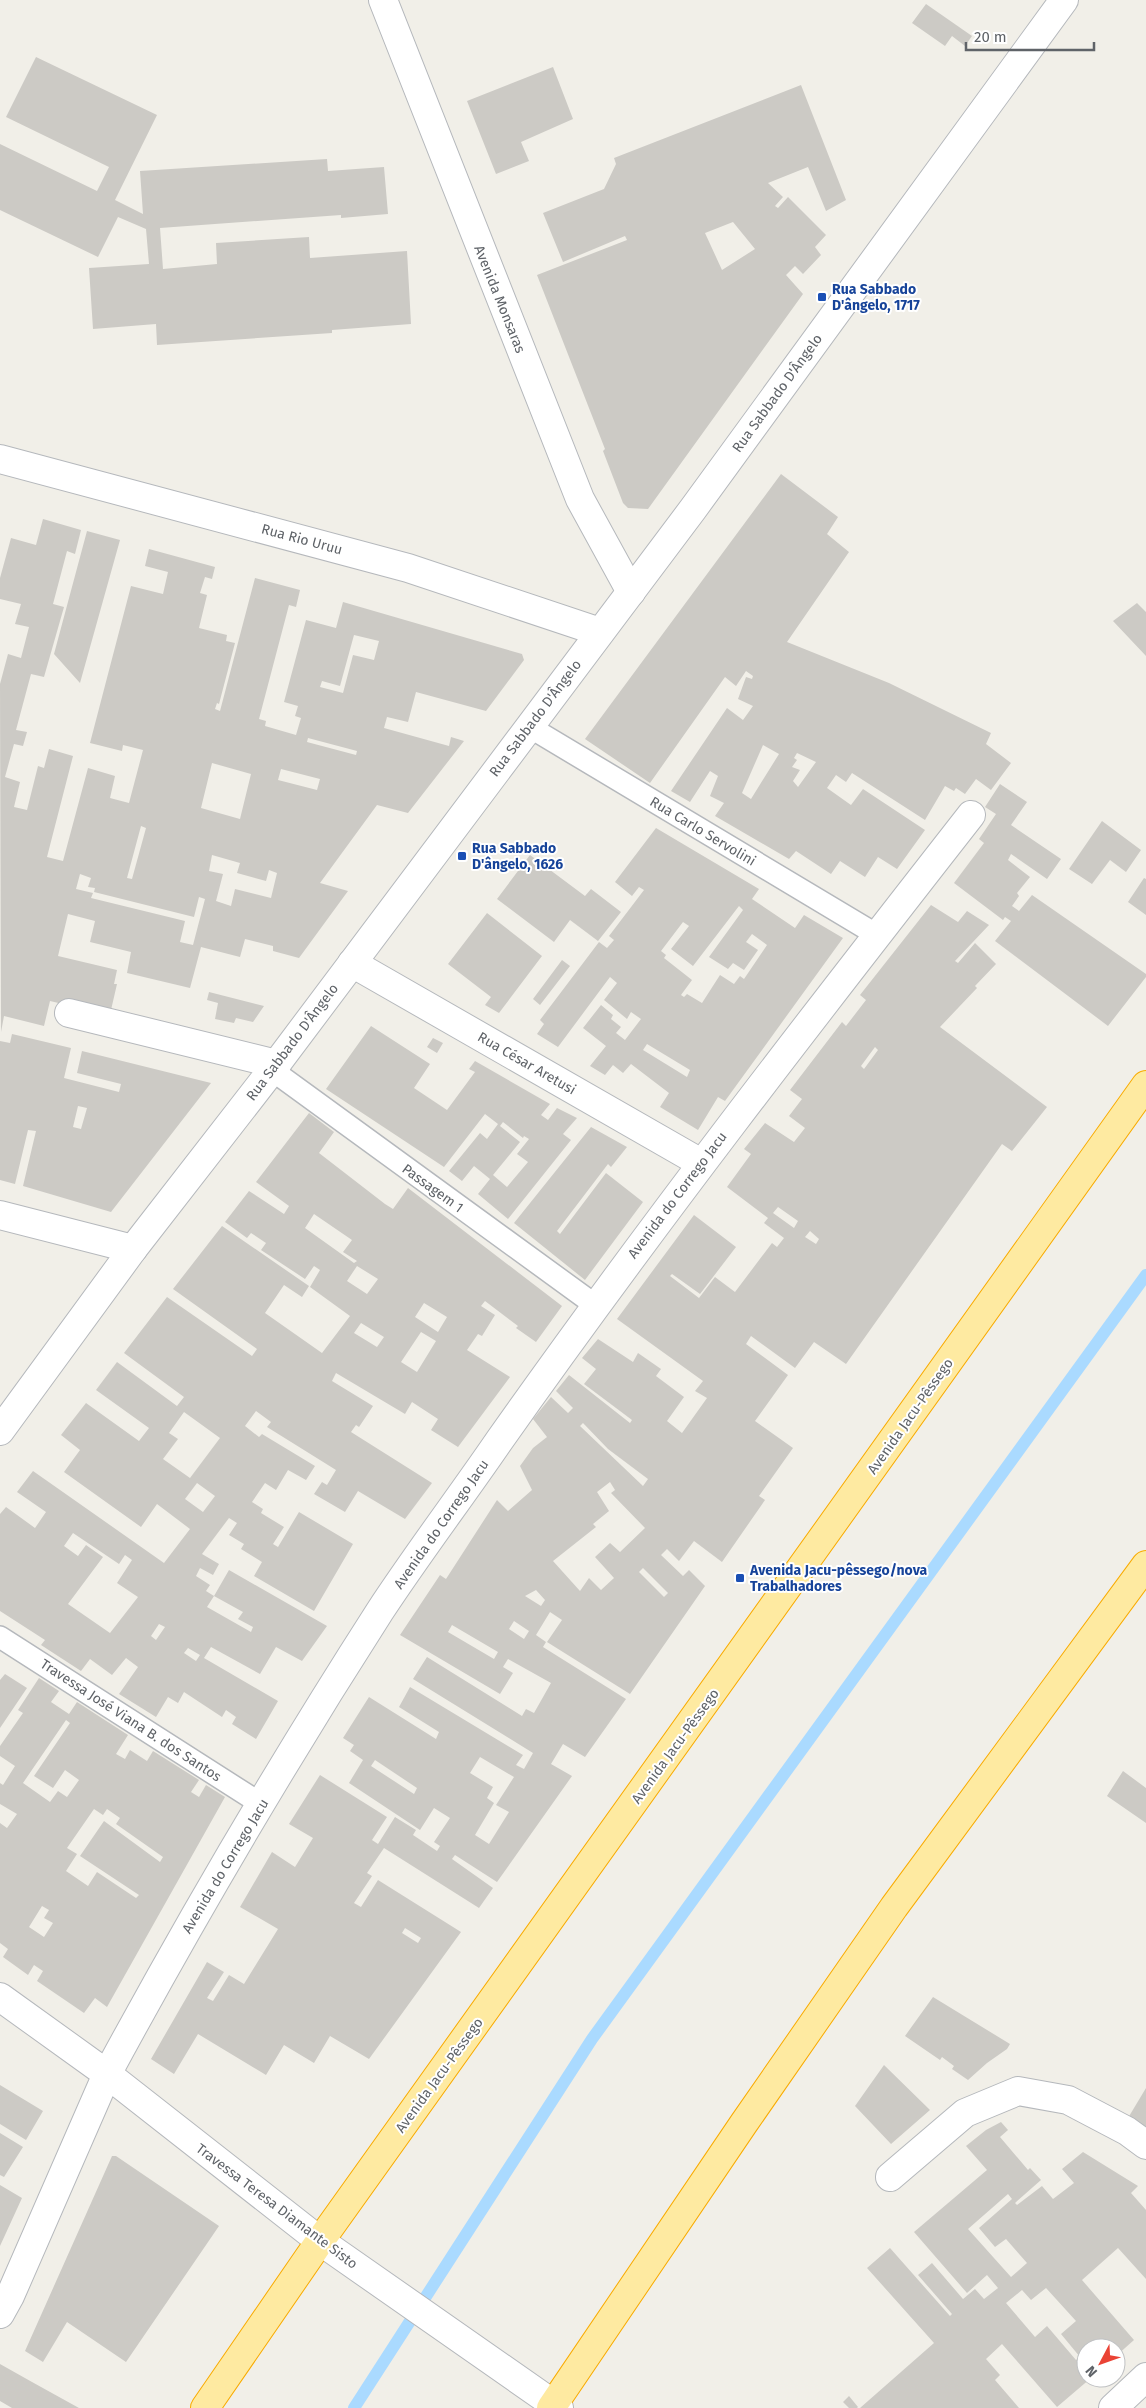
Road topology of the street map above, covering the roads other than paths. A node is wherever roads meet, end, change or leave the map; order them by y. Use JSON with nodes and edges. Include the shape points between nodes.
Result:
{"nodes":[{"id":1,"x":382,"y":0,"type":"edge"},
{"id":2,"x":1064,"y":0,"type":"edge"},
{"id":3,"x":0,"y":459,"type":"edge"},
{"id":4,"x":631,"y":592,"type":"junction"},
{"id":5,"x":600,"y":632,"type":"junction"},
{"id":6,"x":528,"y":726,"type":"junction"},
{"id":7,"x":971,"y":815,"type":"dead end"},
{"id":8,"x":877,"y":935,"type":"junction"},
{"id":9,"x":352,"y":963,"type":"junction"},
{"id":10,"x":69,"y":1013,"type":"dead end"},
{"id":11,"x":274,"y":1067,"type":"junction"},
{"id":12,"x":1146,"y":1085,"type":"edge"},
{"id":13,"x":701,"y":1163,"type":"junction"},
{"id":14,"x":0,"y":1215,"type":"edge"},
{"id":15,"x":132,"y":1249,"type":"junction"},
{"id":16,"x":595,"y":1305,"type":"junction"},
{"id":17,"x":0,"y":1431,"type":"edge"},
{"id":18,"x":1146,"y":1564,"type":"edge"},
{"id":19,"x":0,"y":1637,"type":"edge"},
{"id":20,"x":261,"y":1804,"type":"junction"},
{"id":21,"x":0,"y":1997,"type":"edge"},
{"id":22,"x":107,"y":2074,"type":"junction"},
{"id":23,"x":1146,"y":2145,"type":"edge"},
{"id":24,"x":890,"y":2176,"type":"dead end"},
{"id":25,"x":320,"y":2241,"type":"junction"},
{"id":26,"x":5,"y":2305,"type":"edge"},
{"id":27,"x":1146,"y":2377,"type":"edge"},
{"id":28,"x":549,"y":2403,"type":"edge"},
{"id":29,"x":205,"y":2408,"type":"edge"},
{"id":30,"x":1113,"y":2408,"type":"edge"}],
"edges":[{"from":1,"to":4,"type":"street","name":"Avenida Monsaras","via":[[580,499]]},
{"from":2,"to":4,"type":"street","name":"Rua Sabbado D'Ângelo"},
{"from":3,"to":5,"type":"street","name":"Rua Rio Uruu","via":[[408,568]]},
{"from":4,"to":5,"type":"street","name":"Rua Sabbado D'Ângelo"},
{"from":5,"to":6,"type":"street","name":"Rua Sabbado D'Ângelo"},
{"from":6,"to":8,"type":"lane","name":"Rua Carlo Servolini"},
{"from":6,"to":9,"type":"street","name":"Rua Sabbado D'Ângelo"},
{"from":7,"to":8,"type":"street","name":"Avenida do Corrego Jacu"},
{"from":8,"to":13,"type":"street","name":"Avenida do Corrego Jacu"},
{"from":9,"to":11,"type":"street","name":"Rua Sabbado D'Ângelo"},
{"from":9,"to":13,"type":"street","name":"Rua César Aretusi"},
{"from":10,"to":11,"type":"street"},
{"from":11,"to":15,"type":"street","name":"Rua Sabbado D'Ângelo"},
{"from":11,"to":16,"type":"lane","name":"Passagem 1"},
{"from":12,"to":25,"type":"highway","name":"Avenida Jacu-Pêssego"},
{"from":13,"to":16,"type":"street","name":"Avenida do Corrego Jacu"},
{"from":14,"to":15,"type":"street"},
{"from":15,"to":17,"type":"street","name":"Rua Sabbado D'Ângelo"},
{"from":16,"to":20,"type":"street","name":"Avenida do Corrego Jacu","via":[[382,1609]]},
{"from":18,"to":28,"type":"highway","via":[[894,1907]]},
{"from":19,"to":20,"type":"lane","name":"Travessa José Viana B. dos Santos"},
{"from":20,"to":22,"type":"street","name":"Avenida do Corrego Jacu","via":[[210,1888]]},
{"from":21,"to":22,"type":"street","name":"Travessa Teresa Diamante Sisto"},
{"from":22,"to":25,"type":"street","name":"Travessa Teresa Diamante Sisto"},
{"from":22,"to":26,"type":"street","name":"Avenida do Corrego Jacu"},
{"from":23,"to":24,"type":"street","via":[[1068,2100],[1018,2091],[965,2113]]},
{"from":25,"to":28,"type":"street","name":"Travessa Teresa Diamante Sisto"},
{"from":25,"to":29,"type":"highway","name":"Avenida Jacu-Pêssego"},
{"from":27,"to":30,"type":"street"}]}
